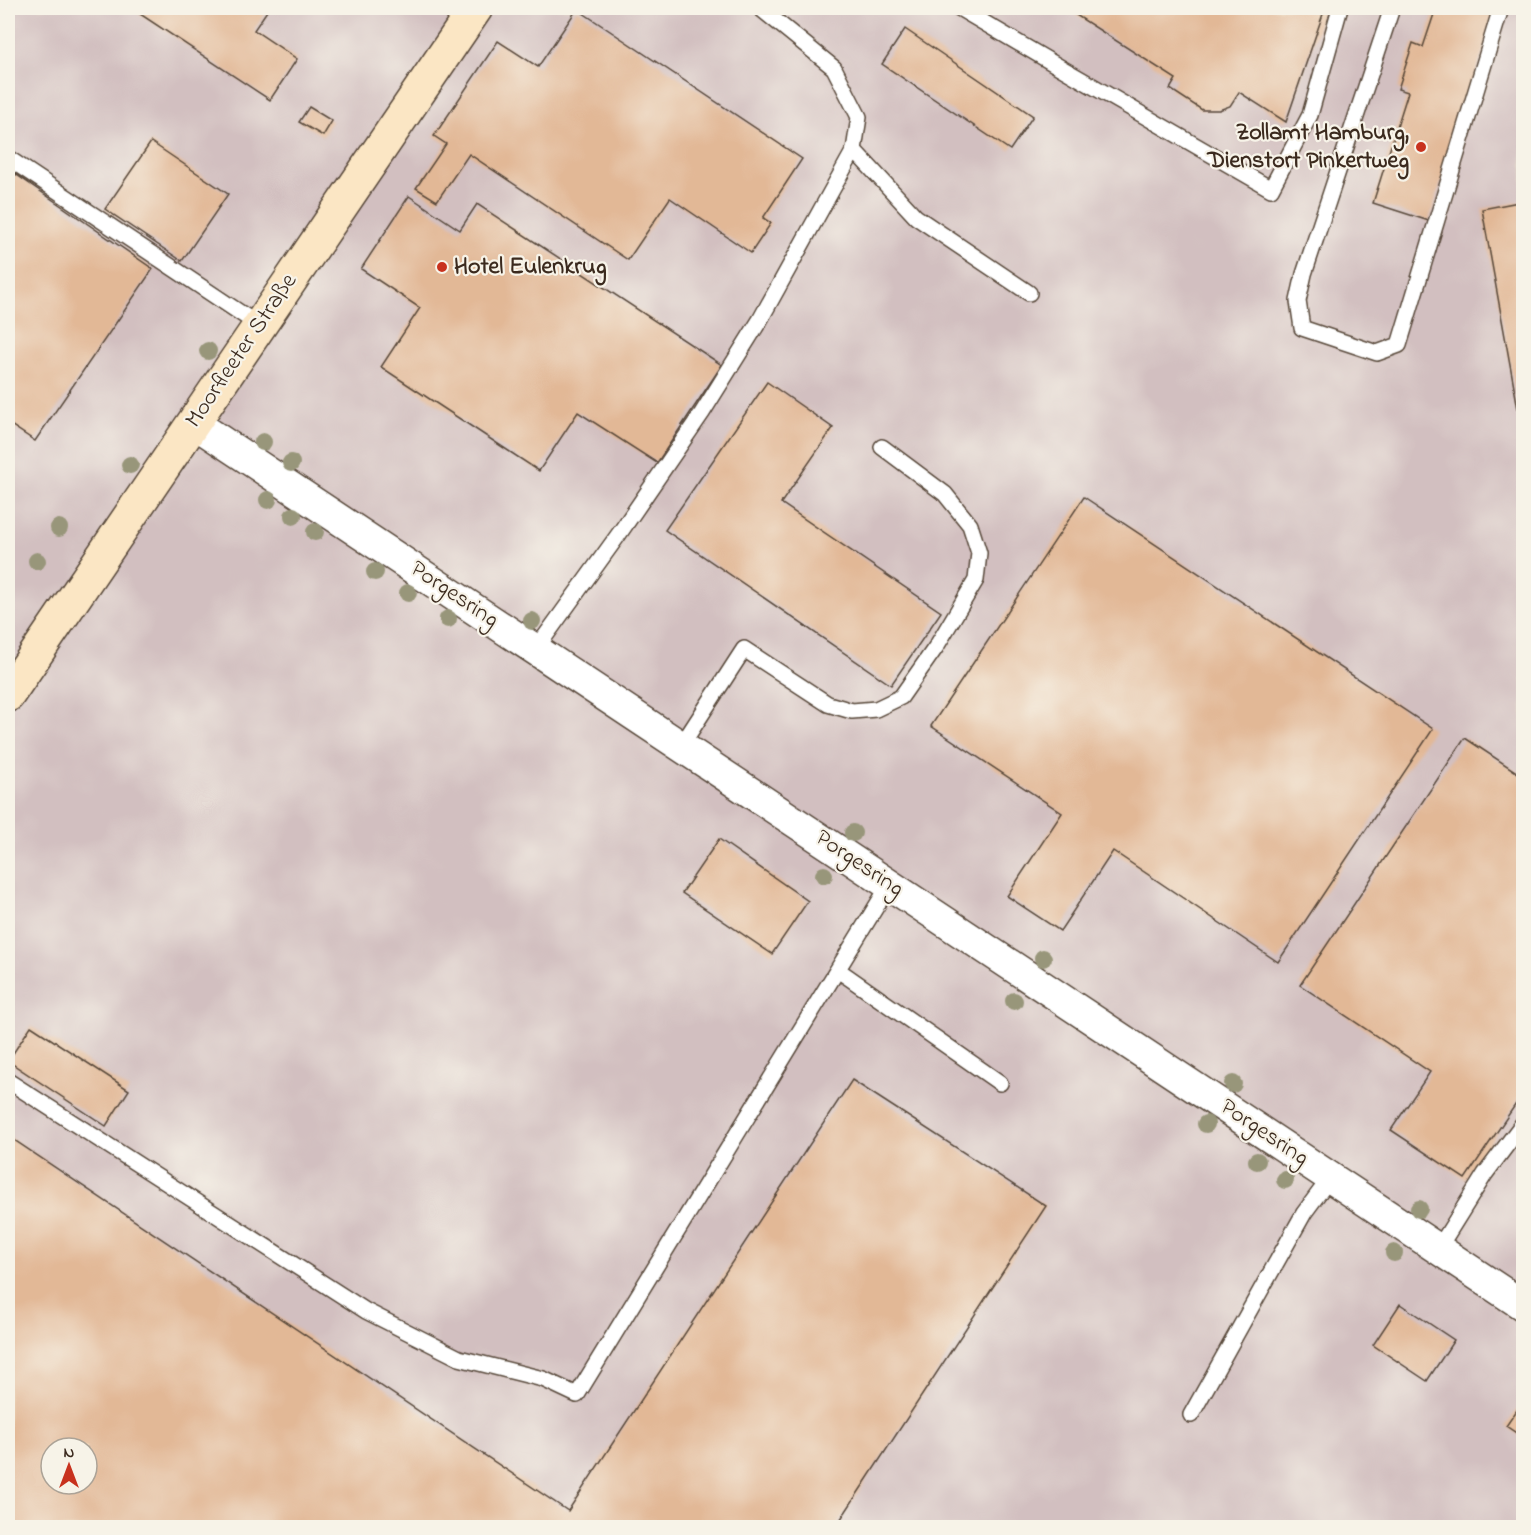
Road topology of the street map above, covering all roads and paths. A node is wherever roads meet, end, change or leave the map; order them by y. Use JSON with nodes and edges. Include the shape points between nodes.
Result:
{"nodes":[{"id":1,"x":476,"y":8,"type":"edge"},
{"id":2,"x":759,"y":8,"type":"edge"},
{"id":3,"x":959,"y":8,"type":"edge"},
{"id":4,"x":1340,"y":8,"type":"edge"},
{"id":5,"x":1392,"y":8,"type":"edge"},
{"id":6,"x":1501,"y":8,"type":"edge"},
{"id":7,"x":854,"y":150,"type":"junction"},
{"id":8,"x":8,"y":158,"type":"edge"},
{"id":9,"x":1029,"y":293,"type":"dead end"},
{"id":10,"x":260,"y":326,"type":"junction"},
{"id":11,"x":194,"y":423,"type":"junction"},
{"id":12,"x":882,"y":447,"type":"dead end"},
{"id":13,"x":536,"y":649,"type":"junction"},
{"id":14,"x":8,"y":695,"type":"edge"},
{"id":15,"x":681,"y":746,"type":"junction"},
{"id":16,"x":890,"y":884,"type":"junction"},
{"id":17,"x":837,"y":970,"type":"junction"},
{"id":18,"x":8,"y":1081,"type":"edge"},
{"id":19,"x":1000,"y":1083,"type":"dead end"},
{"id":20,"x":1524,"y":1122,"type":"edge"},
{"id":21,"x":1330,"y":1178,"type":"junction"},
{"id":22,"x":1438,"y":1249,"type":"junction"},
{"id":23,"x":1524,"y":1306,"type":"edge"},
{"id":24,"x":1191,"y":1415,"type":"dead end"}],
"edges":[{"from":1,"to":10,"type":"street","name":"Moorfleeter Straße"},
{"from":2,"to":7,"type":"lane","via":[[834,68],[859,117]]},
{"from":3,"to":4,"type":"lane","via":[[1270,189],[1310,115]]},
{"from":5,"to":6,"type":"lane","via":[[1298,301],[1302,328],[1377,353],[1399,345]]},
{"from":7,"to":9,"type":"lane","via":[[916,217]]},
{"from":7,"to":13,"type":"lane","via":[[760,320],[702,413]]},
{"from":8,"to":10,"type":"lane"},
{"from":10,"to":11,"type":"street","name":"Moorfleeter Straße"},
{"from":11,"to":13,"type":"street","name":"Porgesring"},
{"from":11,"to":14,"type":"street","name":"Moorfleeter Straße"},
{"from":12,"to":15,"type":"lane","via":[[945,494],[970,525],[980,553],[976,580],[936,647],[901,697],[876,709],[852,711],[828,704],[744,649]]},
{"from":13,"to":15,"type":"street","name":"Porgesring"},
{"from":15,"to":16,"type":"street","name":"Porgesring"},
{"from":16,"to":17,"type":"lane"},
{"from":16,"to":21,"type":"street","name":"Porgesring"},
{"from":17,"to":18,"type":"lane","via":[[577,1395],[543,1379],[459,1358],[366,1311]]},
{"from":17,"to":19,"type":"lane"},
{"from":20,"to":22,"type":"lane","via":[[1485,1174]]},
{"from":21,"to":22,"type":"street","name":"Porgesring"},
{"from":21,"to":24,"type":"lane","via":[[1304,1213]]},
{"from":22,"to":23,"type":"street","name":"Porgesring"}]}
